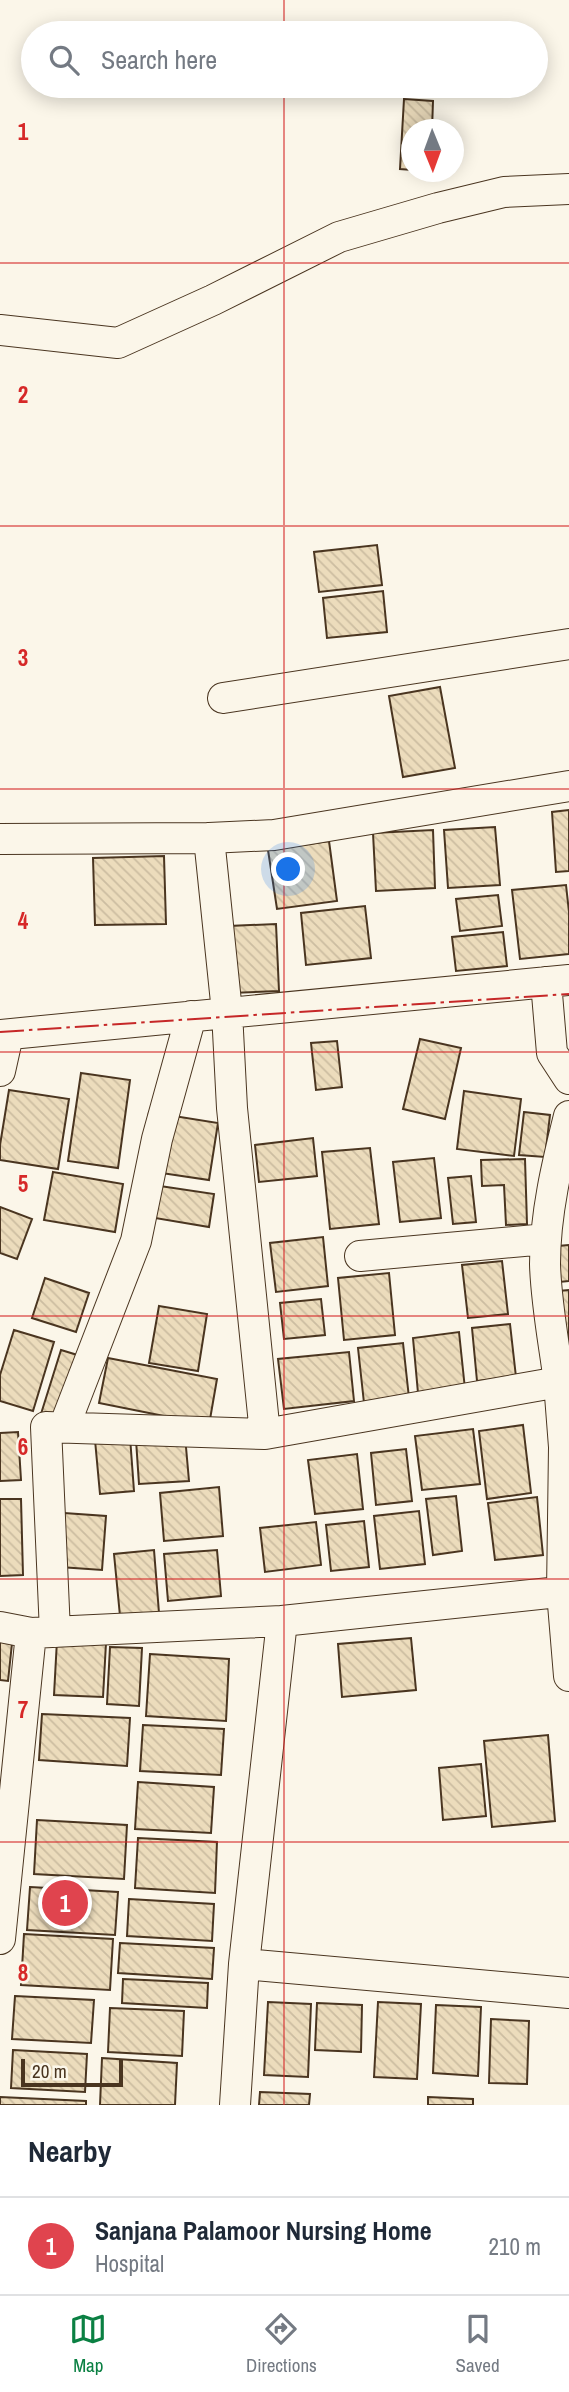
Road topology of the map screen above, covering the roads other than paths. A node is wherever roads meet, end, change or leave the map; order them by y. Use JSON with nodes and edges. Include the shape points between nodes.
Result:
{"nodes":[{"id":1,"x":569,"y":189,"type":"edge"},
{"id":2,"x":0,"y":330,"type":"edge"},
{"id":3,"x":569,"y":645,"type":"edge"},
{"id":4,"x":223,"y":698,"type":"dead end"},
{"id":5,"x":569,"y":786,"type":"edge"},
{"id":6,"x":209,"y":838,"type":"junction"},
{"id":7,"x":0,"y":839,"type":"edge"},
{"id":8,"x":558,"y":981,"type":"edge"},
{"id":9,"x":227,"y":1012,"type":"junction"},
{"id":10,"x":191,"y":1016,"type":"junction"},
{"id":11,"x":4,"y":1035,"type":"edge"},
{"id":12,"x":0,"y":1071,"type":"edge"},
{"id":13,"x":569,"y":1079,"type":"edge"},
{"id":14,"x":569,"y":1116,"type":"edge"},
{"id":15,"x":546,"y":1238,"type":"junction"},
{"id":16,"x":360,"y":1256,"type":"dead end"},
{"id":17,"x":559,"y":1382,"type":"junction"},
{"id":18,"x":64,"y":1427,"type":"junction"},
{"id":19,"x":265,"y":1434,"type":"junction"},
{"id":20,"x":566,"y":1592,"type":"edge"},
{"id":21,"x":282,"y":1621,"type":"junction"},
{"id":22,"x":0,"y":1627,"type":"edge"},
{"id":23,"x":43,"y":1633,"type":"junction"},
{"id":24,"x":569,"y":1676,"type":"edge"},
{"id":25,"x":0,"y":1939,"type":"edge"},
{"id":26,"x":244,"y":1964,"type":"junction"},
{"id":27,"x":569,"y":1993,"type":"edge"},
{"id":28,"x":234,"y":2105,"type":"edge"}],
"edges":[{"from":1,"to":2,"type":"street","via":[[504,192],[339,237],[118,343]]},
{"from":3,"to":4,"type":"street"},
{"from":5,"to":6,"type":"street","via":[[274,835]]},
{"from":6,"to":7,"type":"street"},
{"from":6,"to":9,"type":"street"},
{"from":8,"to":9,"type":"street"},
{"from":8,"to":13,"type":"street","via":[[552,1053]]},
{"from":9,"to":10,"type":"street"},
{"from":9,"to":19,"type":"street","via":[[232,1108]]},
{"from":10,"to":11,"type":"street"},
{"from":10,"to":18,"type":"street","via":[[157,1139],[136,1241]]},
{"from":11,"to":12,"type":"street"},
{"from":14,"to":15,"type":"street"},
{"from":15,"to":16,"type":"street"},
{"from":15,"to":17,"type":"street","via":[[545,1267]]},
{"from":17,"to":19,"type":"street"},
{"from":17,"to":20,"type":"street"},
{"from":18,"to":19,"type":"street"},
{"from":18,"to":23,"type":"street","via":[[46,1427]]},
{"from":20,"to":21,"type":"street"},
{"from":20,"to":24,"type":"street"},
{"from":21,"to":23,"type":"street"},
{"from":21,"to":26,"type":"street"},
{"from":22,"to":23,"type":"street"},
{"from":23,"to":25,"type":"street"},
{"from":26,"to":27,"type":"street"},
{"from":26,"to":28,"type":"street"}]}
